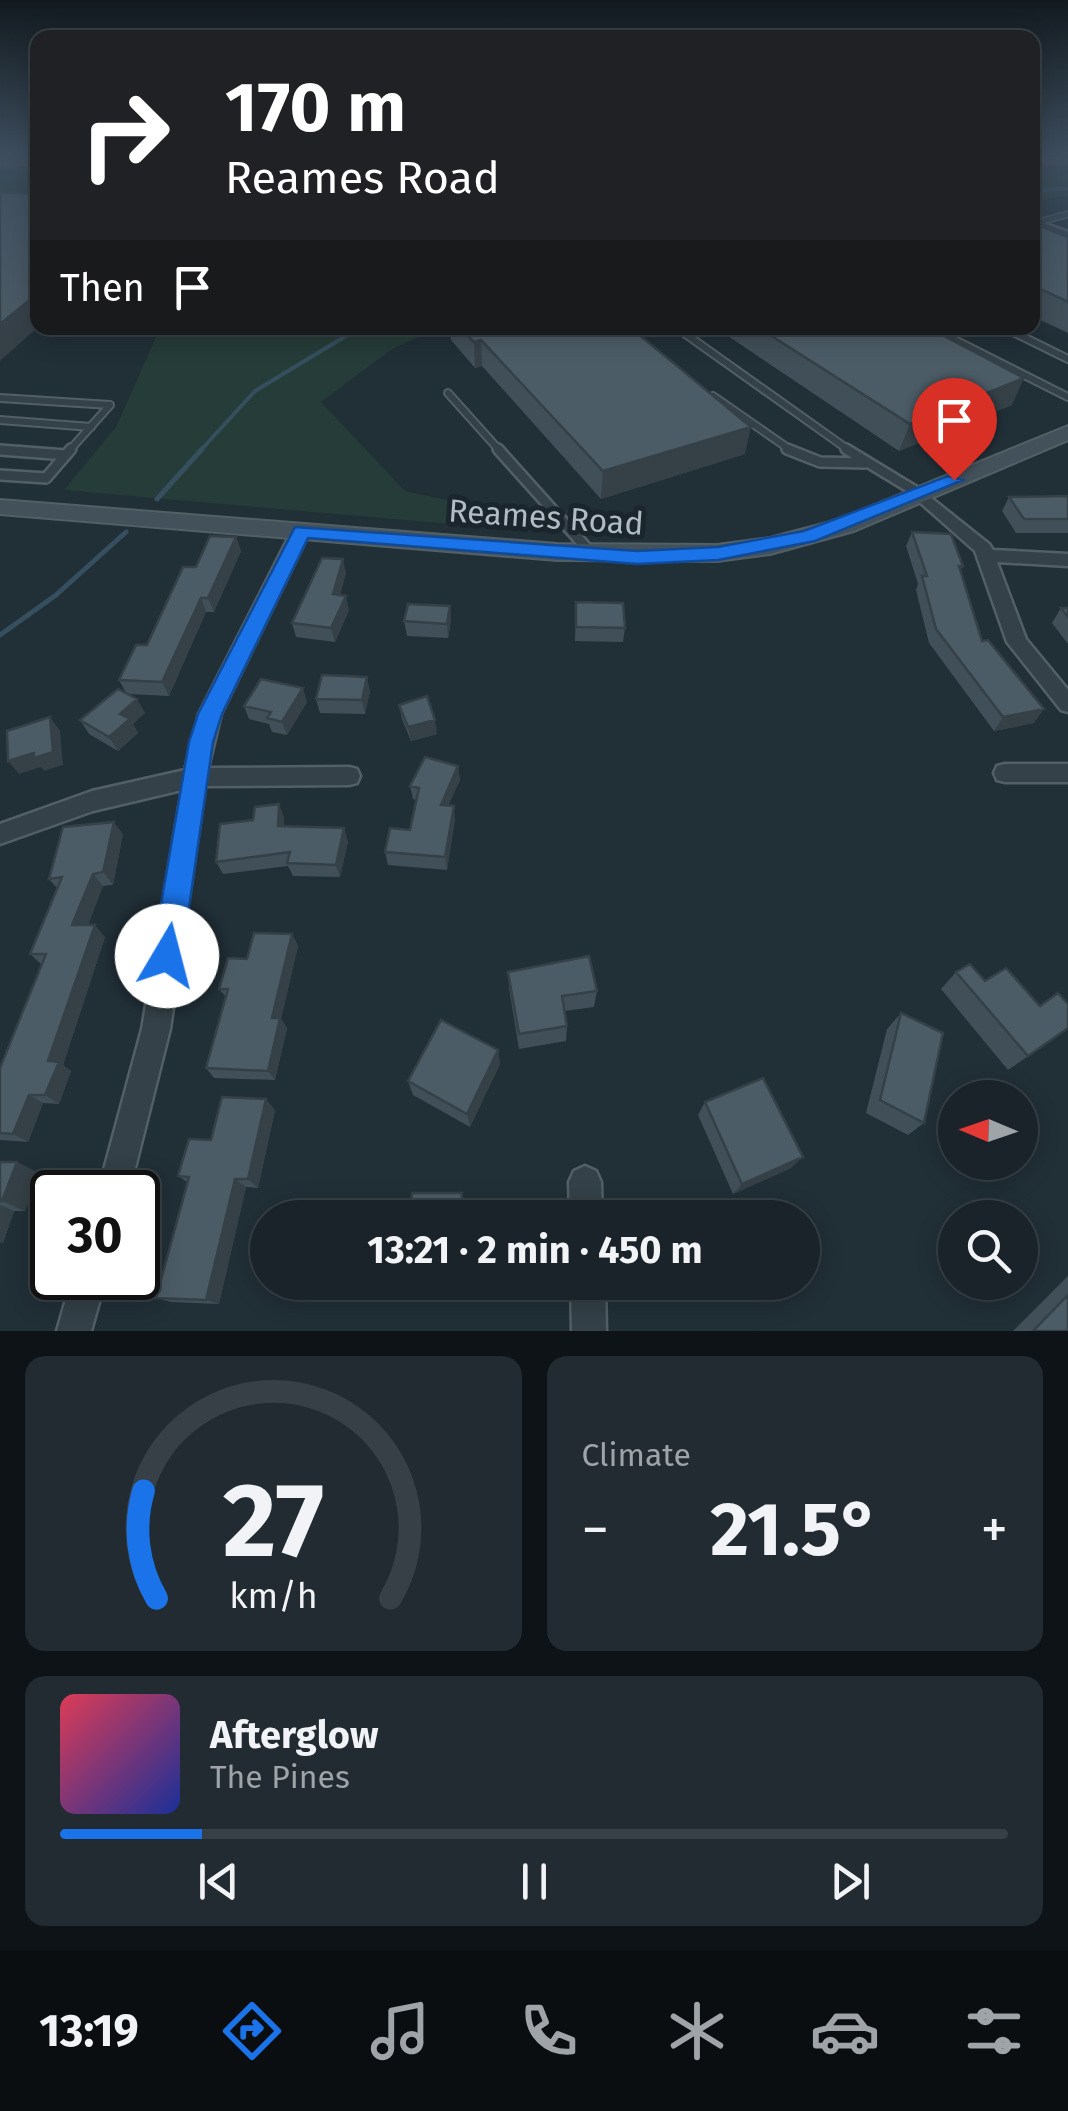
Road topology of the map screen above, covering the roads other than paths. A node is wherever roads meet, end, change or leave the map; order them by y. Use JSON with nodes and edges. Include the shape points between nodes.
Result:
{"nodes":[{"id":1,"x":1040,"y":225,"type":"edge"},
{"id":2,"x":1068,"y":236,"type":"edge"},
{"id":3,"x":687,"y":335,"type":"edge"},
{"id":4,"x":944,"y":335,"type":"edge"},
{"id":5,"x":1019,"y":335,"type":"edge"},
{"id":6,"x":1068,"y":359,"type":"edge"},
{"id":7,"x":696,"y":383,"type":"edge"},
{"id":8,"x":448,"y":394,"type":"dead end"},
{"id":9,"x":1068,"y":397,"type":"edge"},
{"id":10,"x":0,"y":398,"type":"edge"},
{"id":11,"x":0,"y":420,"type":"edge"},
{"id":12,"x":91,"y":427,"type":"junction"},
{"id":13,"x":1068,"y":432,"type":"edge"},
{"id":14,"x":0,"y":450,"type":"edge"},
{"id":15,"x":66,"y":455,"type":"junction"},
{"id":16,"x":866,"y":463,"type":"junction"},
{"id":17,"x":0,"y":475,"type":"edge"},
{"id":18,"x":920,"y":494,"type":"junction"},
{"id":19,"x":0,"y":507,"type":"edge"},
{"id":20,"x":302,"y":531,"type":"junction"},
{"id":21,"x":593,"y":555,"type":"junction"},
{"id":22,"x":988,"y":556,"type":"junction"},
{"id":23,"x":1068,"y":560,"type":"edge"},
{"id":24,"x":1068,"y":704,"type":"edge"},
{"id":25,"x":1005,"y":773,"type":"dead end"},
{"id":26,"x":1068,"y":773,"type":"edge"},
{"id":27,"x":349,"y":776,"type":"dead end"},
{"id":28,"x":197,"y":777,"type":"junction"},
{"id":29,"x":0,"y":834,"type":"edge"},
{"id":30,"x":120,"y":1170,"type":"edge"},
{"id":31,"x":585,"y":1182,"type":"dead end"},
{"id":32,"x":586,"y":1200,"type":"edge"},
{"id":33,"x":83,"y":1300,"type":"edge"},
{"id":34,"x":588,"y":1300,"type":"edge"},
{"id":35,"x":74,"y":1331,"type":"edge"},
{"id":36,"x":589,"y":1331,"type":"edge"}],
"edges":[{"from":1,"to":2,"type":"street"},
{"from":3,"to":16,"type":"lane"},
{"from":4,"to":9,"type":"lane"},
{"from":5,"to":6,"type":"lane"},
{"from":7,"to":16,"type":"lane","via":[[806,462]]},
{"from":8,"to":21,"type":"lane"},
{"from":10,"to":12,"type":"lane","via":[[110,405]]},
{"from":11,"to":12,"type":"lane"},
{"from":12,"to":15,"type":"lane"},
{"from":13,"to":18,"type":"main road","name":"Reames Road"},
{"from":14,"to":15,"type":"lane"},
{"from":15,"to":17,"type":"lane","via":[[46,478]]},
{"from":16,"to":18,"type":"lane"},
{"from":18,"to":21,"type":"main road","name":"Reames Road","via":[[770,546],[663,557]]},
{"from":18,"to":22,"type":"street"},
{"from":19,"to":20,"type":"main road","name":"Reames Road"},
{"from":20,"to":21,"type":"main road","name":"Reames Road"},
{"from":20,"to":28,"type":"street","via":[[210,714]]},
{"from":22,"to":23,"type":"street"},
{"from":22,"to":24,"type":"street","via":[[1018,642]]},
{"from":25,"to":26,"type":"street"},
{"from":27,"to":28,"type":"street"},
{"from":28,"to":29,"type":"street","via":[[105,797]]},
{"from":28,"to":30,"type":"street","via":[[156,1028]]},
{"from":31,"to":32,"type":"street"},
{"from":33,"to":35,"type":"street"},
{"from":34,"to":36,"type":"street"}]}
